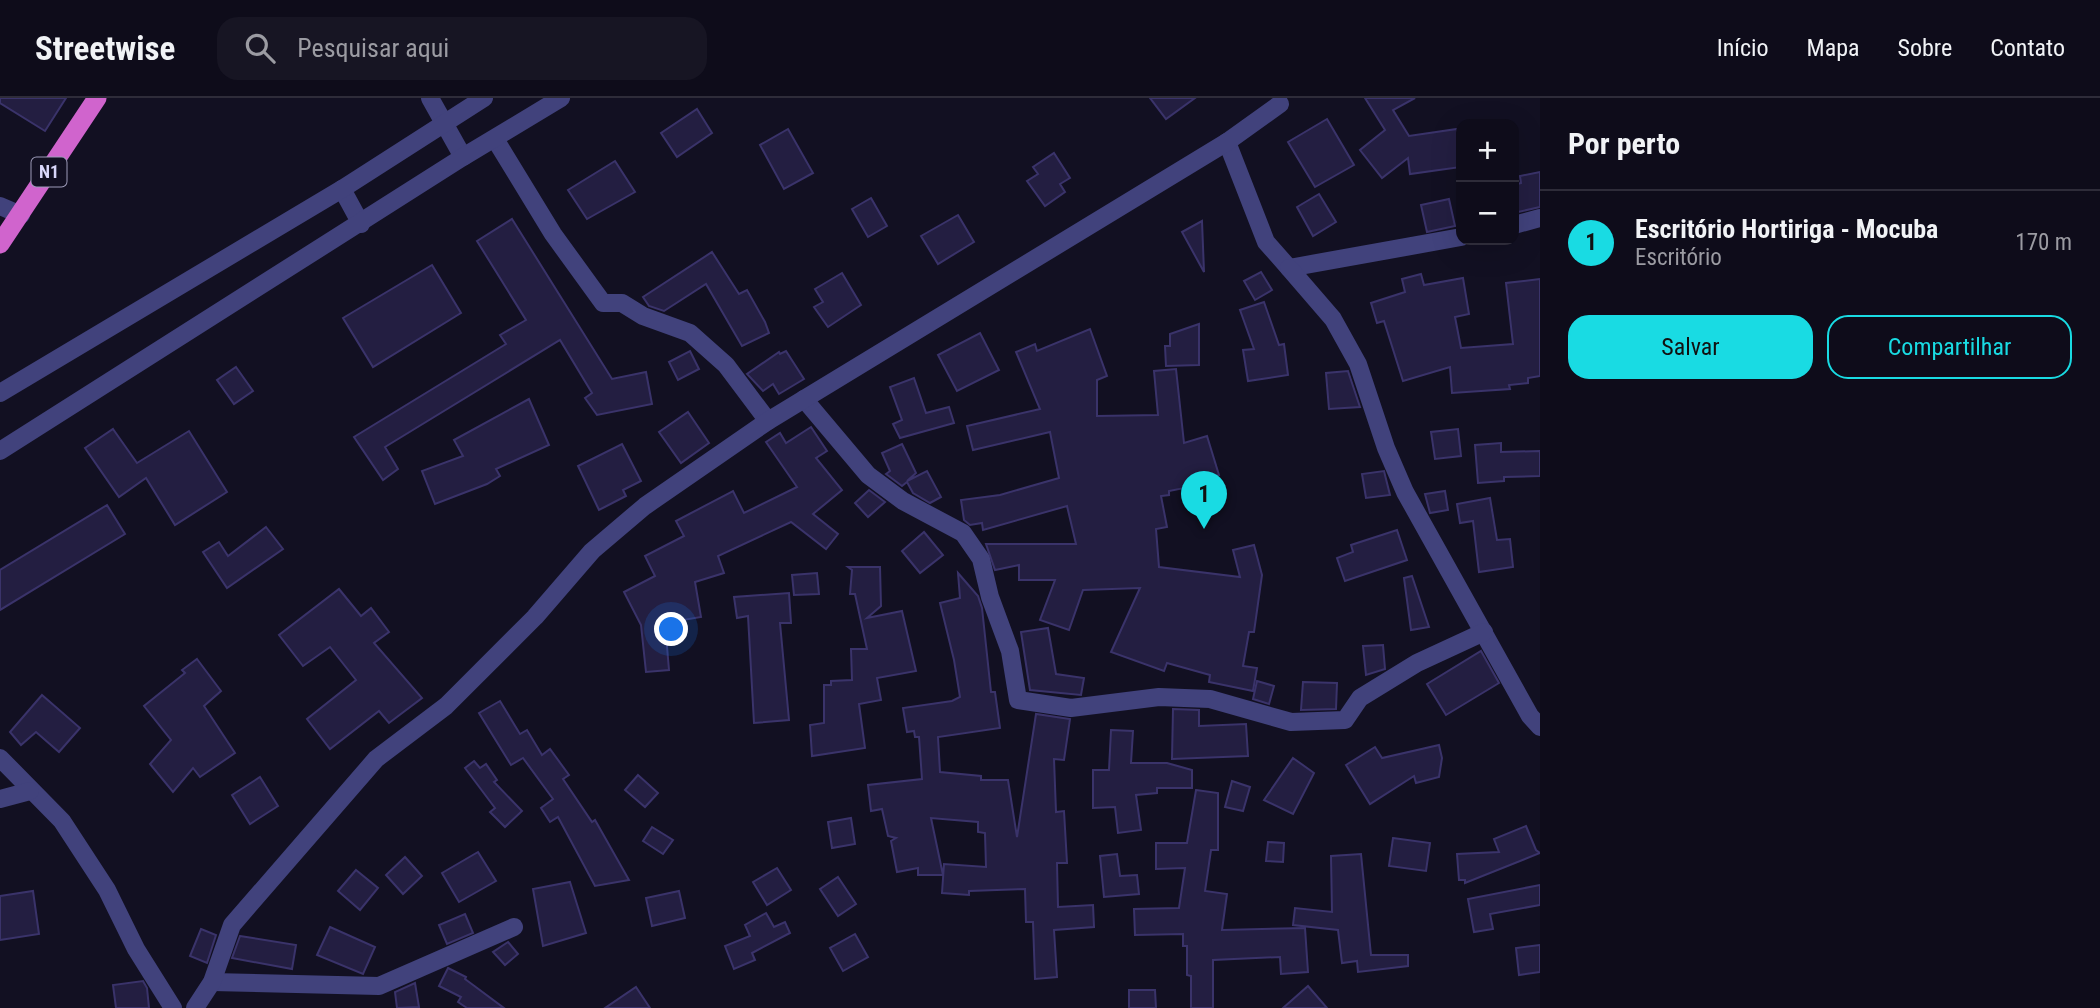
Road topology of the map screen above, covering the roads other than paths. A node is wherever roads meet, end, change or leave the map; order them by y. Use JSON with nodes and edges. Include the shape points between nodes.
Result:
{"nodes":[{"id":1,"x":97,"y":98,"type":"edge"},
{"id":2,"x":430,"y":98,"type":"edge"},
{"id":3,"x":484,"y":98,"type":"edge"},
{"id":4,"x":561,"y":98,"type":"edge"},
{"id":5,"x":1282,"y":100,"type":"edge"},
{"id":6,"x":444,"y":123,"type":"junction"},
{"id":7,"x":495,"y":139,"type":"junction"},
{"id":8,"x":1227,"y":142,"type":"junction"},
{"id":9,"x":463,"y":156,"type":"junction"},
{"id":10,"x":342,"y":189,"type":"junction"},
{"id":11,"x":0,"y":206,"type":"edge"},
{"id":12,"x":21,"y":215,"type":"junction"},
{"id":13,"x":1540,"y":218,"type":"edge"},
{"id":14,"x":361,"y":224,"type":"junction"},
{"id":15,"x":1519,"y":224,"type":"edge"},
{"id":16,"x":1456,"y":238,"type":"edge"},
{"id":17,"x":0,"y":244,"type":"edge"},
{"id":18,"x":1289,"y":268,"type":"junction"},
{"id":19,"x":0,"y":393,"type":"edge"},
{"id":20,"x":804,"y":399,"type":"junction"},
{"id":21,"x":768,"y":421,"type":"junction"},
{"id":22,"x":0,"y":451,"type":"edge"},
{"id":23,"x":1484,"y":632,"type":"junction"},
{"id":24,"x":1540,"y":727,"type":"edge"},
{"id":25,"x":0,"y":758,"type":"edge"},
{"id":26,"x":30,"y":790,"type":"junction"},
{"id":27,"x":0,"y":799,"type":"edge"},
{"id":28,"x":514,"y":927,"type":"dead end"},
{"id":29,"x":212,"y":982,"type":"junction"},
{"id":30,"x":173,"y":1008,"type":"edge"},
{"id":31,"x":194,"y":1008,"type":"edge"}],
"edges":[{"from":1,"to":12,"type":"highway","number":"N1"},
{"from":2,"to":6,"type":"street"},
{"from":3,"to":6,"type":"street"},
{"from":4,"to":7,"type":"street"},
{"from":5,"to":8,"type":"street"},
{"from":6,"to":9,"type":"street"},
{"from":6,"to":10,"type":"street"},
{"from":7,"to":9,"type":"street"},
{"from":7,"to":21,"type":"street","via":[[603,303],[622,303],[690,333],[726,365]]},
{"from":8,"to":18,"type":"street","via":[[1266,242]]},
{"from":8,"to":20,"type":"street"},
{"from":9,"to":14,"type":"street"},
{"from":10,"to":14,"type":"street"},
{"from":10,"to":19,"type":"street"},
{"from":11,"to":12,"type":"street"},
{"from":12,"to":17,"type":"highway","number":"N1"},
{"from":13,"to":15,"type":"street"},
{"from":14,"to":22,"type":"street"},
{"from":16,"to":18,"type":"street"},
{"from":18,"to":23,"type":"street","via":[[1333,319],[1358,364],[1405,492]]},
{"from":20,"to":21,"type":"street"},
{"from":20,"to":23,"type":"street","via":[[868,475],[903,501],[962,533],[981,559],[1010,650],[1018,700],[1071,708],[1158,697],[1210,699],[1291,722],[1345,720],[1360,698],[1417,663]]},
{"from":21,"to":29,"type":"street","via":[[645,506],[592,551],[535,617],[446,706],[376,759],[232,925]]},
{"from":23,"to":24,"type":"street"},
{"from":25,"to":26,"type":"street"},
{"from":26,"to":27,"type":"street"},
{"from":26,"to":30,"type":"street","via":[[62,821]]},
{"from":28,"to":29,"type":"street","via":[[379,986]]},
{"from":29,"to":31,"type":"street"}]}
